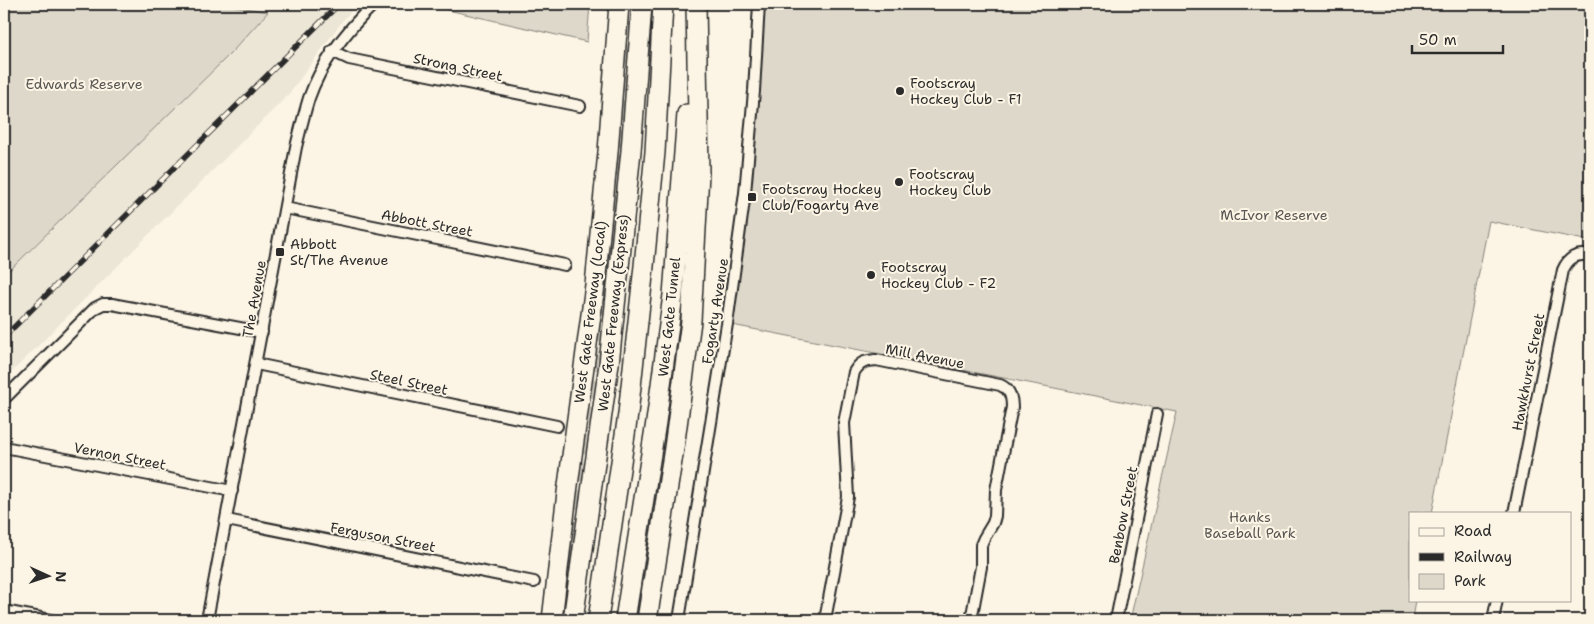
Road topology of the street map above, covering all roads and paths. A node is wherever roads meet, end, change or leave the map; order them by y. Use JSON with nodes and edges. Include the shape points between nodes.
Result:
{"nodes":[{"id":1,"x":374,"y":4,"type":"edge"},
{"id":2,"x":619,"y":4,"type":"edge"},
{"id":3,"x":642,"y":4,"type":"edge"},
{"id":4,"x":663,"y":4,"type":"edge"},
{"id":5,"x":759,"y":4,"type":"edge"},
{"id":6,"x":696,"y":7,"type":"edge"},
{"id":7,"x":332,"y":51,"type":"junction"},
{"id":8,"x":580,"y":106,"type":"dead end"},
{"id":9,"x":285,"y":208,"type":"junction"},
{"id":10,"x":1590,"y":255,"type":"edge"},
{"id":11,"x":565,"y":265,"type":"dead end"},
{"id":12,"x":262,"y":332,"type":"junction"},
{"id":13,"x":256,"y":364,"type":"junction"},
{"id":14,"x":4,"y":399,"type":"edge"},
{"id":15,"x":1157,"y":414,"type":"dead end"},
{"id":16,"x":557,"y":426,"type":"dead end"},
{"id":17,"x":4,"y":447,"type":"edge"},
{"id":18,"x":232,"y":491,"type":"junction"},
{"id":19,"x":567,"y":493,"type":"junction"},
{"id":20,"x":1514,"y":512,"type":"edge"},
{"id":21,"x":226,"y":520,"type":"junction"},
{"id":22,"x":534,"y":582,"type":"dead end"},
{"id":23,"x":1497,"y":602,"type":"edge"},
{"id":24,"x":4,"y":611,"type":"edge"},
{"id":25,"x":51,"y":620,"type":"edge"},
{"id":26,"x":207,"y":620,"type":"edge"},
{"id":27,"x":547,"y":620,"type":"edge"},
{"id":28,"x":552,"y":620,"type":"edge"},
{"id":29,"x":573,"y":620,"type":"edge"},
{"id":30,"x":598,"y":620,"type":"edge"},
{"id":31,"x":625,"y":620,"type":"edge"},
{"id":32,"x":647,"y":620,"type":"edge"},
{"id":33,"x":678,"y":620,"type":"edge"},
{"id":34,"x":825,"y":620,"type":"edge"},
{"id":35,"x":971,"y":620,"type":"edge"},
{"id":36,"x":1116,"y":620,"type":"edge"},
{"id":37,"x":1493,"y":620,"type":"edge"}],
"edges":[{"from":1,"to":7,"type":"street","name":"The Avenue"},
{"from":2,"to":19,"type":"highway","name":"West Gate Freeway (Local)","via":[[595,285]]},
{"from":3,"to":29,"type":"highway","name":"West Gate Freeway (Express)","via":[[609,364]]},
{"from":4,"to":30,"type":"highway","name":"West Gate Freeway (Express)","via":[[655,152],[644,266],[628,414]]},
{"from":5,"to":33,"type":"street","name":"Fogarty Avenue","via":[[745,193],[727,324]]},
{"from":6,"to":31,"type":"highway","name":"West Gate Tunnel","via":[[673,295]]},
{"from":6,"to":32,"type":"highway","via":[[699,173],[691,321]]},
{"from":7,"to":8,"type":"street","name":"Strong Street","via":[[348,59]]},
{"from":7,"to":9,"type":"street","name":"The Avenue","via":[[307,106]]},
{"from":9,"to":11,"type":"street","name":"Abbott Street"},
{"from":9,"to":12,"type":"street","name":"The Avenue"},
{"from":10,"to":20,"type":"street","name":"Hawkhurst Street","via":[[1571,257],[1563,270]]},
{"from":12,"to":13,"type":"street","name":"The Avenue"},
{"from":12,"to":14,"type":"street","via":[[103,304],[95,308]]},
{"from":13,"to":16,"type":"street","name":"Steel Street"},
{"from":13,"to":18,"type":"street","name":"The Avenue"},
{"from":15,"to":36,"type":"street","name":"Benbow Street"},
{"from":17,"to":18,"type":"street","name":"Vernon Street"},
{"from":18,"to":21,"type":"street","name":"The Avenue"},
{"from":19,"to":27,"type":"highway"},
{"from":19,"to":28,"type":"highway","name":"West Gate Freeway (Local)"},
{"from":21,"to":22,"type":"street","name":"Ferguson Street"},
{"from":21,"to":26,"type":"street","name":"The Avenue"},
{"from":23,"to":37,"type":"street"},
{"from":24,"to":25,"type":"street"},
{"from":34,"to":35,"type":"street","name":"Mill Avenue","via":[[848,497],[844,423],[854,372],[864,361],[876,360],[1000,385],[1012,398],[996,490],[996,516],[981,545],[981,567]]}]}
